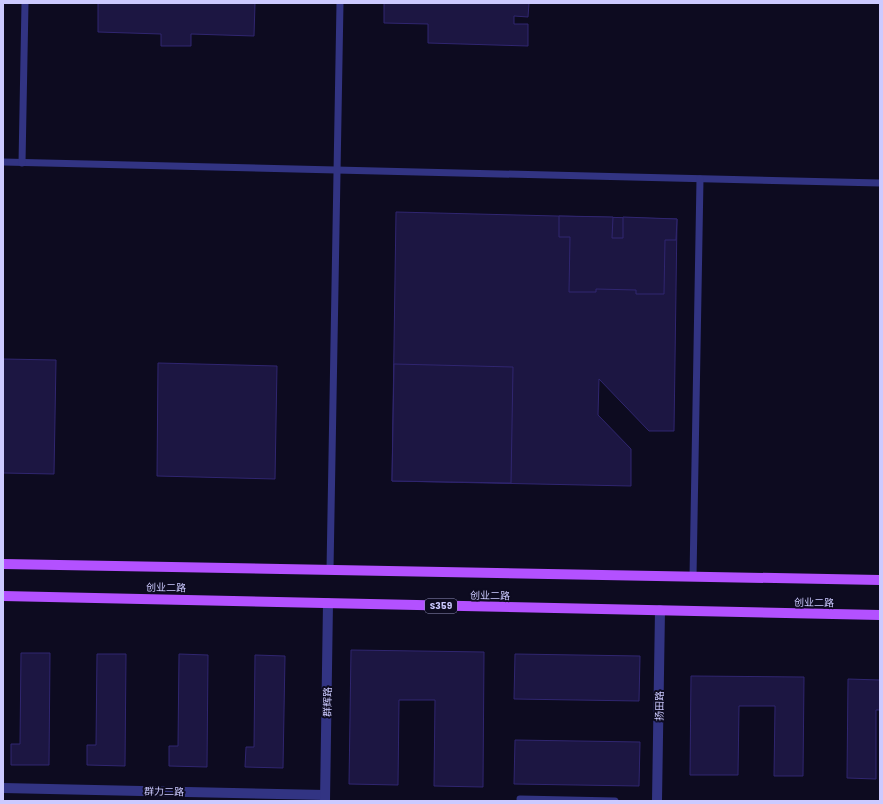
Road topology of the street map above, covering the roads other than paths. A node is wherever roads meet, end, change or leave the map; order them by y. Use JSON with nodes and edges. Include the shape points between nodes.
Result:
{"nodes":[{"id":1,"x":25,"y":3,"type":"edge"},
{"id":2,"x":340,"y":3,"type":"edge"},
{"id":3,"x":3,"y":162,"type":"edge"},
{"id":4,"x":22,"y":163,"type":"junction"},
{"id":5,"x":337,"y":170,"type":"junction"},
{"id":6,"x":700,"y":179,"type":"junction"},
{"id":7,"x":880,"y":184,"type":"edge"},
{"id":8,"x":3,"y":564,"type":"edge"},
{"id":9,"x":330,"y":570,"type":"junction"},
{"id":10,"x":693,"y":577,"type":"junction"},
{"id":11,"x":880,"y":580,"type":"edge"},
{"id":12,"x":3,"y":596,"type":"edge"},
{"id":13,"x":328,"y":603,"type":"junction"},
{"id":14,"x":660,"y":610,"type":"junction"},
{"id":15,"x":880,"y":615,"type":"edge"},
{"id":16,"x":3,"y":788,"type":"edge"},
{"id":17,"x":325,"y":798,"type":"edge"},
{"id":18,"x":520,"y":799,"type":"dead end"},
{"id":19,"x":615,"y":801,"type":"edge"},
{"id":20,"x":657,"y":801,"type":"edge"}],
"edges":[{"from":1,"to":4,"type":"lane"},
{"from":2,"to":5,"type":"lane"},
{"from":3,"to":4,"type":"lane"},
{"from":4,"to":5,"type":"lane"},
{"from":5,"to":6,"type":"lane"},
{"from":5,"to":9,"type":"lane"},
{"from":6,"to":7,"type":"lane"},
{"from":6,"to":10,"type":"lane"},
{"from":8,"to":9,"type":"main road","name":"创业二路"},
{"from":9,"to":10,"type":"main road","name":"创业二路"},
{"from":10,"to":11,"type":"main road","name":"创业二路"},
{"from":12,"to":13,"type":"main road","name":"创业二路","number":"S359"},
{"from":13,"to":14,"type":"main road","name":"创业二路","number":"S359"},
{"from":13,"to":17,"type":"street","name":"群辉路"},
{"from":14,"to":15,"type":"main road","name":"创业二路","number":"S359"},
{"from":14,"to":20,"type":"street","name":"扬田路"},
{"from":16,"to":17,"type":"street","name":"群力二路"},
{"from":18,"to":19,"type":"lane"}]}
